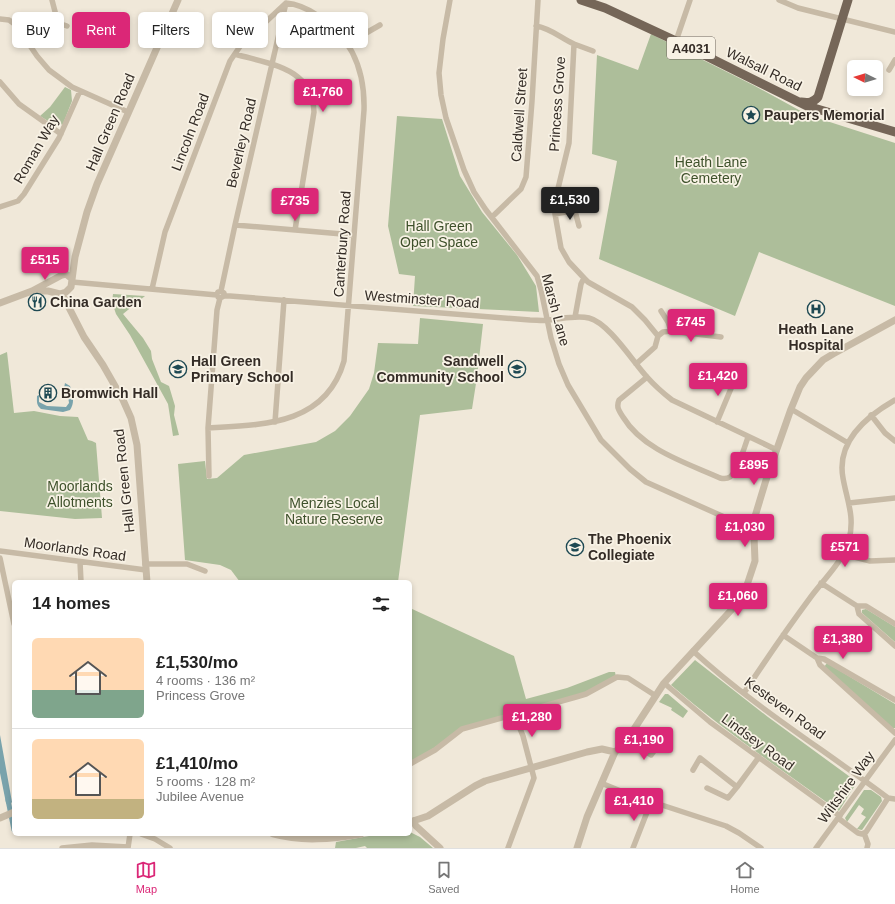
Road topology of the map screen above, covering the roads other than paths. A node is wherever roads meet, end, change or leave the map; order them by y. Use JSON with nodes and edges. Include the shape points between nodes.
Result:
{"nodes":[{"id":1,"x":52,"y":0,"type":"edge"},
{"id":2,"x":178,"y":0,"type":"edge"},
{"id":3,"x":450,"y":0,"type":"edge"},
{"id":4,"x":538,"y":0,"type":"edge"},
{"id":5,"x":581,"y":0,"type":"edge"},
{"id":6,"x":690,"y":0,"type":"edge"},
{"id":7,"x":779,"y":0,"type":"edge"},
{"id":8,"x":848,"y":0,"type":"edge"},
{"id":9,"x":286,"y":1,"type":"edge"},
{"id":10,"x":310,"y":12,"type":"edge"},
{"id":11,"x":0,"y":19,"type":"edge"},
{"id":12,"x":842,"y":19,"type":"junction"},
{"id":13,"x":380,"y":25,"type":"dead end"},
{"id":14,"x":67,"y":26,"type":"dead end"},
{"id":15,"x":536,"y":26,"type":"junction"},
{"id":16,"x":368,"y":32,"type":"edge"},
{"id":17,"x":895,"y":32,"type":"edge"},
{"id":18,"x":676,"y":41,"type":"junction"},
{"id":19,"x":574,"y":44,"type":"junction"},
{"id":20,"x":349,"y":48,"type":"edge"},
{"id":21,"x":593,"y":50,"type":"dead end"},
{"id":22,"x":235,"y":54,"type":"junction"},
{"id":23,"x":895,"y":60,"type":"edge"},
{"id":24,"x":272,"y":63,"type":"junction"},
{"id":25,"x":889,"y":70,"type":"dead end"},
{"id":26,"x":0,"y":82,"type":"edge"},
{"id":27,"x":80,"y":91,"type":"junction"},
{"id":28,"x":818,"y":97,"type":"junction"},
{"id":29,"x":798,"y":101,"type":"junction"},
{"id":30,"x":128,"y":112,"type":"junction"},
{"id":31,"x":832,"y":115,"type":"junction"},
{"id":32,"x":895,"y":132,"type":"edge"},
{"id":33,"x":61,"y":134,"type":"junction"},
{"id":34,"x":0,"y":207,"type":"edge"},
{"id":35,"x":582,"y":209,"type":"dead end"},
{"id":36,"x":575,"y":211,"type":"junction"},
{"id":37,"x":554,"y":214,"type":"junction"},
{"id":38,"x":492,"y":217,"type":"junction"},
{"id":39,"x":235,"y":226,"type":"junction"},
{"id":40,"x":579,"y":226,"type":"dead end"},
{"id":41,"x":295,"y":230,"type":"junction"},
{"id":42,"x":354,"y":235,"type":"junction"},
{"id":43,"x":74,"y":257,"type":"junction"},
{"id":44,"x":62,"y":275,"type":"junction"},
{"id":45,"x":584,"y":278,"type":"junction"},
{"id":46,"x":55,"y":279,"type":"junction"},
{"id":47,"x":72,"y":280,"type":"junction"},
{"id":48,"x":152,"y":289,"type":"junction"},
{"id":49,"x":32,"y":290,"type":"junction"},
{"id":50,"x":59,"y":293,"type":"junction"},
{"id":51,"x":220,"y":295,"type":"junction"},
{"id":52,"x":284,"y":300,"type":"junction"},
{"id":53,"x":0,"y":303,"type":"edge"},
{"id":54,"x":349,"y":305,"type":"junction"},
{"id":55,"x":661,"y":311,"type":"dead end"},
{"id":56,"x":575,"y":317,"type":"junction"},
{"id":57,"x":547,"y":320,"type":"junction"},
{"id":58,"x":895,"y":320,"type":"edge"},
{"id":59,"x":671,"y":332,"type":"junction"},
{"id":60,"x":658,"y":336,"type":"junction"},
{"id":61,"x":721,"y":337,"type":"dead end"},
{"id":62,"x":636,"y":364,"type":"junction"},
{"id":63,"x":647,"y":377,"type":"junction"},
{"id":64,"x":735,"y":378,"type":"dead end"},
{"id":65,"x":895,"y":400,"type":"edge"},
{"id":66,"x":791,"y":409,"type":"junction"},
{"id":67,"x":871,"y":415,"type":"junction"},
{"id":68,"x":275,"y":422,"type":"junction"},
{"id":69,"x":717,"y":422,"type":"junction"},
{"id":70,"x":208,"y":428,"type":"junction"},
{"id":71,"x":748,"y":437,"type":"junction"},
{"id":72,"x":895,"y":441,"type":"edge"},
{"id":73,"x":848,"y":442,"type":"junction"},
{"id":74,"x":777,"y":450,"type":"junction"},
{"id":75,"x":210,"y":476,"type":"dead end"},
{"id":76,"x":895,"y":498,"type":"edge"},
{"id":77,"x":849,"y":503,"type":"junction"},
{"id":78,"x":751,"y":529,"type":"junction"},
{"id":79,"x":0,"y":551,"type":"edge"},
{"id":80,"x":843,"y":554,"type":"junction"},
{"id":81,"x":0,"y":558,"type":"edge"},
{"id":82,"x":895,"y":560,"type":"edge"},
{"id":83,"x":80,"y":562,"type":"junction"},
{"id":84,"x":146,"y":567,"type":"junction"},
{"id":85,"x":205,"y":571,"type":"dead end"},
{"id":86,"x":81,"y":580,"type":"edge"},
{"id":87,"x":147,"y":580,"type":"edge"},
{"id":88,"x":821,"y":583,"type":"junction"},
{"id":89,"x":857,"y":606,"type":"junction"},
{"id":90,"x":12,"y":615,"type":"edge"},
{"id":91,"x":895,"y":624,"type":"edge"},
{"id":92,"x":783,"y":635,"type":"junction"},
{"id":93,"x":895,"y":646,"type":"edge"},
{"id":94,"x":693,"y":652,"type":"junction"},
{"id":95,"x":817,"y":658,"type":"junction"},
{"id":96,"x":664,"y":683,"type":"junction"},
{"id":97,"x":744,"y":693,"type":"junction"},
{"id":98,"x":656,"y":696,"type":"junction"},
{"id":99,"x":895,"y":700,"type":"edge"},
{"id":100,"x":514,"y":714,"type":"junction"},
{"id":101,"x":895,"y":733,"type":"edge"},
{"id":102,"x":895,"y":740,"type":"edge"},
{"id":103,"x":626,"y":741,"type":"junction"},
{"id":104,"x":657,"y":747,"type":"dead end"},
{"id":105,"x":615,"y":752,"type":"junction"},
{"id":106,"x":759,"y":757,"type":"junction"},
{"id":107,"x":412,"y":763,"type":"edge"},
{"id":108,"x":532,"y":768,"type":"junction"},
{"id":109,"x":693,"y":770,"type":"dead end"},
{"id":110,"x":865,"y":781,"type":"junction"},
{"id":111,"x":601,"y":783,"type":"junction"},
{"id":112,"x":737,"y":787,"type":"junction"},
{"id":113,"x":706,"y":788,"type":"dead end"},
{"id":114,"x":888,"y":798,"type":"junction"},
{"id":115,"x":895,"y":799,"type":"edge"},
{"id":116,"x":651,"y":802,"type":"junction"},
{"id":117,"x":12,"y":813,"type":"edge"},
{"id":118,"x":839,"y":817,"type":"junction"},
{"id":119,"x":0,"y":818,"type":"edge"},
{"id":120,"x":412,"y":821,"type":"edge"},
{"id":121,"x":864,"y":833,"type":"junction"},
{"id":122,"x":130,"y":836,"type":"edge"},
{"id":123,"x":147,"y":836,"type":"edge"},
{"id":124,"x":283,"y":836,"type":"edge"},
{"id":125,"x":350,"y":836,"type":"edge"},
{"id":126,"x":61,"y":847,"type":"edge"},
{"id":127,"x":128,"y":848,"type":"edge"},
{"id":128,"x":170,"y":848,"type":"edge"},
{"id":129,"x":440,"y":848,"type":"edge"},
{"id":130,"x":508,"y":848,"type":"edge"},
{"id":131,"x":577,"y":848,"type":"edge"},
{"id":132,"x":632,"y":848,"type":"edge"},
{"id":133,"x":761,"y":848,"type":"edge"},
{"id":134,"x":816,"y":848,"type":"edge"},
{"id":135,"x":867,"y":848,"type":"edge"}],
"edges":[{"from":1,"to":14,"type":"street","via":[[58,23]]},
{"from":2,"to":30,"type":"street","name":"Hall Green Road"},
{"from":3,"to":38,"type":"street","name":"Marsh Lane","via":[[439,73],[441,95],[464,170],[474,192]]},
{"from":4,"to":15,"type":"street","name":"Caldwell Street"},
{"from":5,"to":18,"type":"main road","name":"Walsall Road","number":"A4031","via":[[605,8]]},
{"from":6,"to":18,"type":"street"},
{"from":7,"to":12,"type":"street","via":[[798,8]]},
{"from":8,"to":12,"type":"main road"},
{"from":9,"to":10,"type":"street","name":"Canterbury Road"},
{"from":9,"to":22,"type":"street","name":"Lincoln Road"},
{"from":9,"to":24,"type":"street","name":"Beverley Road"},
{"from":11,"to":27,"type":"street","via":[[9,20],[16,25],[49,70]]},
{"from":12,"to":17,"type":"street"},
{"from":12,"to":28,"type":"main road"},
{"from":13,"to":16,"type":"street"},
{"from":15,"to":19,"type":"street","name":"Princess Grove"},
{"from":15,"to":38,"type":"street","name":"Caldwell Street","via":[[526,177],[521,189]]},
{"from":18,"to":29,"type":"main road","name":"Walsall Road","number":"A4031"},
{"from":19,"to":21,"type":"street","name":"Princess Grove"},
{"from":19,"to":37,"type":"street","name":"Princess Grove","via":[[569,143]]},
{"from":20,"to":42,"type":"street","name":"Canterbury Road","via":[[359,67],[364,89]]},
{"from":22,"to":24,"type":"street"},
{"from":22,"to":48,"type":"street","name":"Lincoln Road","via":[[223,78],[165,232]]},
{"from":23,"to":25,"type":"street"},
{"from":24,"to":39,"type":"street","name":"Beverley Road"},
{"from":24,"to":41,"type":"street","via":[[287,69],[299,79],[308,89],[314,107]]},
{"from":26,"to":33,"type":"street","via":[[19,104]]},
{"from":27,"to":30,"type":"street"},
{"from":27,"to":33,"type":"street","name":"Roman Way"},
{"from":28,"to":29,"type":"main road","via":[[809,103]]},
{"from":28,"to":31,"type":"main road","via":[[823,108]]},
{"from":29,"to":31,"type":"main road","name":"Walsall Road","number":"A4031"},
{"from":30,"to":43,"type":"street","name":"Hall Green Road","via":[[97,184]]},
{"from":31,"to":32,"type":"main road","name":"Walsall Road","number":"A4031"},
{"from":33,"to":34,"type":"street","name":"Roman Way","via":[[24,194],[18,201]]},
{"from":35,"to":36,"type":"street"},
{"from":36,"to":37,"type":"street"},
{"from":36,"to":40,"type":"street"},
{"from":37,"to":45,"type":"street","name":"Princess Grove","via":[[561,248],[569,262]]},
{"from":38,"to":57,"type":"street","name":"Marsh Lane","via":[[534,272],[541,290]]},
{"from":39,"to":41,"type":"street"},
{"from":39,"to":51,"type":"street","name":"Beverley Road"},
{"from":41,"to":42,"type":"street"},
{"from":42,"to":54,"type":"street","name":"Canterbury Road"},
{"from":43,"to":44,"type":"street","name":"Hall Green Road"},
{"from":43,"to":47,"type":"street","name":"Hall Green Road"},
{"from":44,"to":46,"type":"street"},
{"from":44,"to":47,"type":"street","via":[[66,274]]},
{"from":45,"to":56,"type":"street"},
{"from":45,"to":60,"type":"street","name":"Princess Grove","via":[[632,307]]},
{"from":46,"to":49,"type":"street"},
{"from":46,"to":50,"type":"street","via":[[52,285]]},
{"from":47,"to":48,"type":"street","name":"Westminster Road"},
{"from":47,"to":50,"type":"street","via":[[69,289]]},
{"from":48,"to":51,"type":"street","name":"Westminster Road"},
{"from":49,"to":50,"type":"street"},
{"from":49,"to":53,"type":"street"},
{"from":50,"to":84,"type":"street","name":"Hall Green Road","via":[[103,365],[131,418],[137,445]]},
{"from":51,"to":52,"type":"street","name":"Westminster Road"},
{"from":51,"to":70,"type":"street","name":"Beverley Road"},
{"from":52,"to":54,"type":"street","name":"Westminster Road"},
{"from":52,"to":68,"type":"street"},
{"from":54,"to":57,"type":"street","name":"Westminster Road"},
{"from":54,"to":68,"type":"street","name":"Canterbury Road","via":[[344,361],[336,383],[315,406]]},
{"from":55,"to":59,"type":"street"},
{"from":56,"to":57,"type":"street","name":"Westminster Road"},
{"from":56,"to":62,"type":"street","name":"Westminster Road","via":[[588,318],[601,325]]},
{"from":57,"to":78,"type":"street","name":"Marsh Lane","via":[[559,364],[568,384],[608,448],[646,482]]},
{"from":58,"to":66,"type":"street","via":[[823,360],[800,387]]},
{"from":59,"to":60,"type":"street","via":[[663,332]]},
{"from":59,"to":61,"type":"street"},
{"from":60,"to":62,"type":"street","via":[[654,347]]},
{"from":62,"to":63,"type":"street","name":"Westminster Road"},
{"from":63,"to":69,"type":"street","name":"Westminster Road","via":[[672,400]]},
{"from":63,"to":71,"type":"street","via":[[617,404],[625,420],[653,447],[727,479],[735,470]]},
{"from":64,"to":69,"type":"street"},
{"from":65,"to":67,"type":"street"},
{"from":66,"to":73,"type":"street"},
{"from":66,"to":74,"type":"street"},
{"from":67,"to":72,"type":"street"},
{"from":67,"to":73,"type":"street"},
{"from":68,"to":70,"type":"street","name":"Canterbury Road"},
{"from":69,"to":71,"type":"street","name":"Westminster Road"},
{"from":70,"to":75,"type":"street","name":"Beverley Road"},
{"from":71,"to":74,"type":"street","name":"Westminster Road"},
{"from":73,"to":77,"type":"street","via":[[844,451],[842,476]]},
{"from":74,"to":78,"type":"street"},
{"from":76,"to":77,"type":"street"},
{"from":77,"to":80,"type":"street","via":[[849,541]]},
{"from":78,"to":94,"type":"street","via":[[749,537],[752,567],[746,587],[735,606]]},
{"from":79,"to":83,"type":"street","name":"Moorlands Road"},
{"from":80,"to":82,"type":"street","via":[[870,561]]},
{"from":80,"to":88,"type":"street"},
{"from":81,"to":90,"type":"street"},
{"from":83,"to":84,"type":"street","name":"Moorlands Road"},
{"from":83,"to":86,"type":"street"},
{"from":84,"to":85,"type":"street","name":"Moorlands Road","via":[[187,564]]},
{"from":84,"to":87,"type":"street","name":"Hall Green Road"},
{"from":88,"to":89,"type":"street"},
{"from":88,"to":92,"type":"street"},
{"from":89,"to":91,"type":"street","via":[[866,606]]},
{"from":89,"to":93,"type":"street","via":[[859,614]]},
{"from":92,"to":95,"type":"street"},
{"from":92,"to":97,"type":"street"},
{"from":94,"to":96,"type":"street"},
{"from":94,"to":97,"type":"street","name":"Kesteven Road"},
{"from":95,"to":99,"type":"street","via":[[824,659]]},
{"from":95,"to":101,"type":"street","via":[[820,665]]},
{"from":96,"to":98,"type":"street"},
{"from":96,"to":106,"type":"street","name":"Lindsey Road","via":[[695,710]]},
{"from":97,"to":110,"type":"street","name":"Kesteven Road"},
{"from":98,"to":100,"type":"street","via":[[628,678],[617,677],[586,694]]},
{"from":98,"to":103,"type":"street"},
{"from":100,"to":107,"type":"street","via":[[462,729],[435,750]]},
{"from":100,"to":108,"type":"street"},
{"from":102,"to":110,"type":"street","name":"Wiltshire Way"},
{"from":103,"to":104,"type":"street","via":[[651,755]]},
{"from":103,"to":105,"type":"street"},
{"from":105,"to":108,"type":"street","via":[[602,749]]},
{"from":105,"to":111,"type":"street"},
{"from":106,"to":112,"type":"street"},
{"from":106,"to":118,"type":"street","name":"Lindsey Road"},
{"from":108,"to":120,"type":"street","via":[[485,781],[428,816]]},
{"from":108,"to":130,"type":"street","via":[[534,778]]},
{"from":109,"to":112,"type":"street","via":[[700,758]]},
{"from":110,"to":114,"type":"street","name":"Kesteven Road"},
{"from":110,"to":118,"type":"street","name":"Wiltshire Way"},
{"from":111,"to":116,"type":"street"},
{"from":111,"to":131,"type":"street"},
{"from":112,"to":113,"type":"street","via":[[728,798]]},
{"from":114,"to":115,"type":"street"},
{"from":114,"to":121,"type":"street"},
{"from":116,"to":132,"type":"street"},
{"from":116,"to":133,"type":"street","via":[[726,826]]},
{"from":117,"to":119,"type":"street"},
{"from":118,"to":121,"type":"street","name":"Lindsey Road","via":[[858,833]]},
{"from":118,"to":134,"type":"street","name":"Wiltshire Way"},
{"from":120,"to":129,"type":"street"},
{"from":121,"to":135,"type":"street"},
{"from":122,"to":127,"type":"street"},
{"from":123,"to":128,"type":"street"},
{"from":124,"to":125,"type":"street","via":[[334,839]]},
{"from":126,"to":127,"type":"street","via":[[92,845]]}]}
